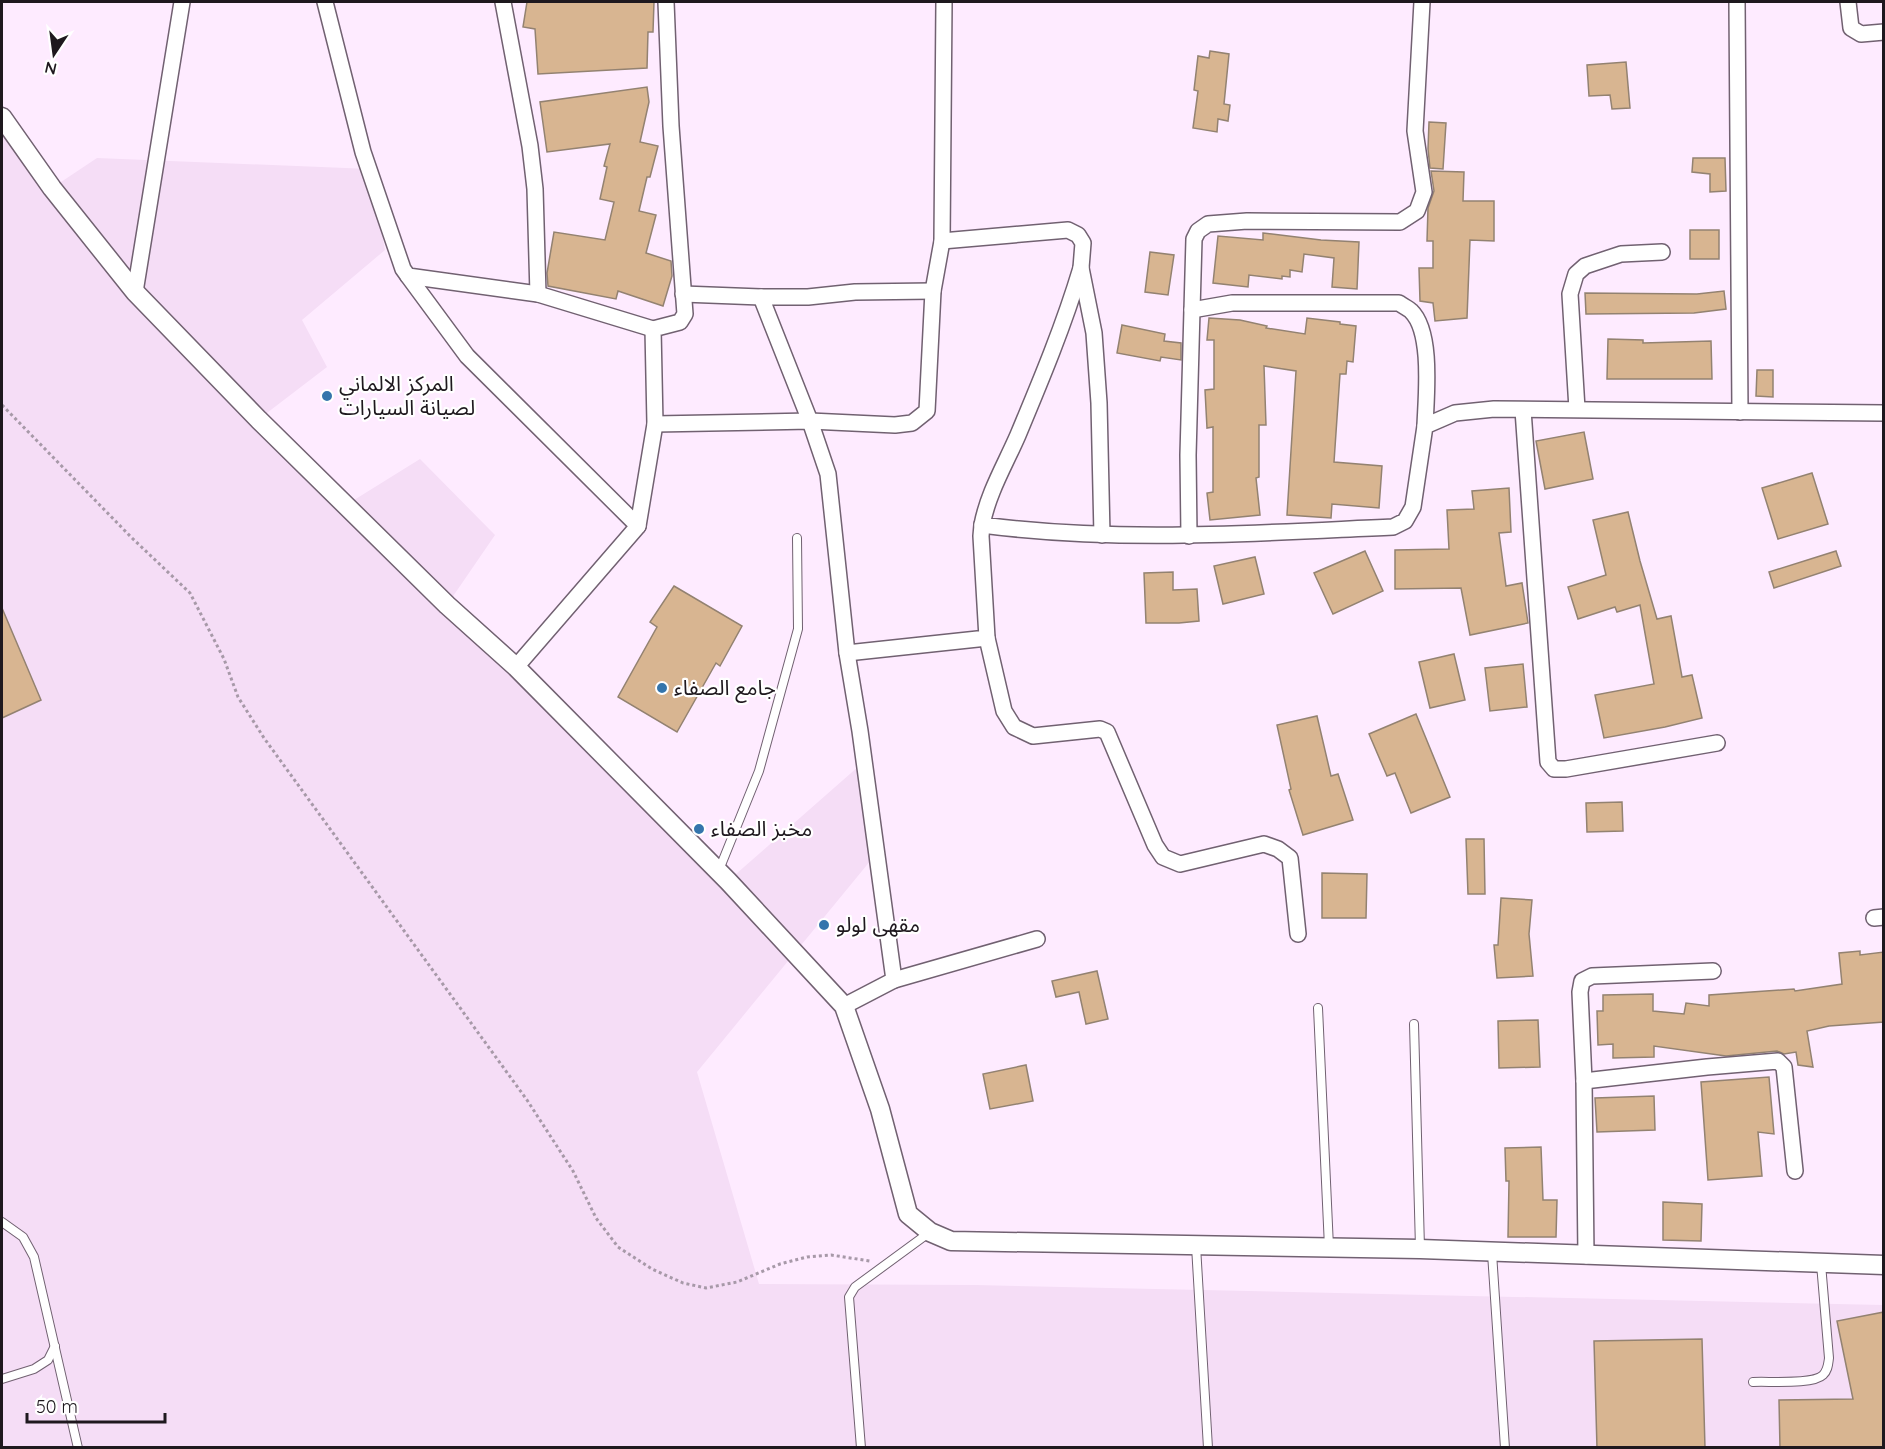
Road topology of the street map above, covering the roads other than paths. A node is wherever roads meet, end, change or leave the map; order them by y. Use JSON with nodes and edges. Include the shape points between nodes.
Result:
{"nodes":[{"id":1,"x":182,"y":2,"type":"edge"},
{"id":2,"x":325,"y":2,"type":"edge"},
{"id":3,"x":503,"y":2,"type":"edge"},
{"id":4,"x":666,"y":2,"type":"edge"},
{"id":5,"x":944,"y":2,"type":"edge"},
{"id":6,"x":1422,"y":2,"type":"edge"},
{"id":7,"x":1737,"y":2,"type":"edge"},
{"id":8,"x":1848,"y":2,"type":"edge"},
{"id":9,"x":1884,"y":32,"type":"edge"},
{"id":10,"x":2,"y":117,"type":"edge"},
{"id":11,"x":942,"y":241,"type":"junction"},
{"id":12,"x":1662,"y":252,"type":"dead end"},
{"id":13,"x":1081,"y":268,"type":"junction"},
{"id":14,"x":408,"y":276,"type":"junction"},
{"id":15,"x":933,"y":291,"type":"junction"},
{"id":16,"x":135,"y":292,"type":"junction"},
{"id":17,"x":538,"y":294,"type":"junction"},
{"id":18,"x":683,"y":294,"type":"junction"},
{"id":19,"x":761,"y":297,"type":"junction"},
{"id":20,"x":1192,"y":310,"type":"junction"},
{"id":21,"x":653,"y":329,"type":"junction"},
{"id":22,"x":1577,"y":409,"type":"junction"},
{"id":23,"x":1523,"y":410,"type":"junction"},
{"id":24,"x":1740,"y":412,"type":"junction"},
{"id":25,"x":1884,"y":413,"type":"edge"},
{"id":26,"x":810,"y":421,"type":"junction"},
{"id":27,"x":656,"y":424,"type":"junction"},
{"id":28,"x":1425,"y":426,"type":"junction"},
{"id":29,"x":638,"y":525,"type":"junction"},
{"id":30,"x":982,"y":525,"type":"junction"},
{"id":31,"x":1102,"y":535,"type":"junction"},
{"id":32,"x":1189,"y":536,"type":"junction"},
{"id":33,"x":797,"y":538,"type":"dead end"},
{"id":34,"x":987,"y":638,"type":"junction"},
{"id":35,"x":847,"y":652,"type":"junction"},
{"id":36,"x":516,"y":667,"type":"junction"},
{"id":37,"x":1717,"y":743,"type":"dead end"},
{"id":38,"x":719,"y":872,"type":"junction"},
{"id":39,"x":1298,"y":934,"type":"dead end"},
{"id":40,"x":1037,"y":939,"type":"dead end"},
{"id":41,"x":1713,"y":971,"type":"dead end"},
{"id":42,"x":894,"y":980,"type":"junction"},
{"id":43,"x":844,"y":1006,"type":"junction"},
{"id":44,"x":1318,"y":1008,"type":"dead end"},
{"id":45,"x":1414,"y":1024,"type":"dead end"},
{"id":46,"x":1584,"y":1081,"type":"junction"},
{"id":47,"x":1796,"y":1171,"type":"dead end"},
{"id":48,"x":2,"y":1222,"type":"edge"},
{"id":49,"x":930,"y":1232,"type":"junction"},
{"id":50,"x":1196,"y":1246,"type":"junction"},
{"id":51,"x":1329,"y":1249,"type":"junction"},
{"id":52,"x":1420,"y":1250,"type":"junction"},
{"id":53,"x":1492,"y":1253,"type":"junction"},
{"id":54,"x":1586,"y":1256,"type":"junction"},
{"id":55,"x":1821,"y":1264,"type":"junction"},
{"id":56,"x":1884,"y":1265,"type":"edge"},
{"id":57,"x":55,"y":1347,"type":"junction"},
{"id":58,"x":2,"y":1379,"type":"edge"},
{"id":59,"x":1753,"y":1382,"type":"dead end"},
{"id":60,"x":78,"y":1448,"type":"edge"},
{"id":61,"x":861,"y":1448,"type":"edge"},
{"id":62,"x":1208,"y":1448,"type":"edge"},
{"id":63,"x":1505,"y":1448,"type":"edge"}],
"edges":[{"from":1,"to":16,"type":"street"},
{"from":2,"to":14,"type":"street","via":[[363,152]]},
{"from":3,"to":17,"type":"street","via":[[536,189]]},
{"from":4,"to":18,"type":"street","via":[[670,126]]},
{"from":5,"to":11,"type":"street"},
{"from":6,"to":20,"type":"street","via":[[1415,131],[1424,192],[1417,211],[1400,222],[1208,224],[1194,239]]},
{"from":7,"to":24,"type":"street"},
{"from":8,"to":9,"type":"street","via":[[1851,28],[1861,34]]},
{"from":10,"to":16,"type":"street","via":[[52,188]]},
{"from":11,"to":13,"type":"street","via":[[1068,230],[1083,243]]},
{"from":11,"to":15,"type":"street"},
{"from":12,"to":22,"type":"street","via":[[1621,254],[1585,266],[1576,274],[1570,294]]},
{"from":13,"to":30,"type":"street","via":[[1067,313],[986,506]]},
{"from":13,"to":31,"type":"street","via":[[1094,333]]},
{"from":14,"to":17,"type":"street"},
{"from":14,"to":29,"type":"street","via":[[467,356]]},
{"from":15,"to":19,"type":"street"},
{"from":15,"to":26,"type":"street","via":[[927,411],[912,423],[895,425]]},
{"from":16,"to":36,"type":"street","via":[[259,420],[447,605]]},
{"from":17,"to":21,"type":"street"},
{"from":18,"to":19,"type":"street"},
{"from":18,"to":21,"type":"street","via":[[684,318]]},
{"from":19,"to":26,"type":"street"},
{"from":20,"to":28,"type":"street","via":[[1232,303],[1399,303],[1419,322],[1426,349]]},
{"from":20,"to":32,"type":"street"},
{"from":21,"to":27,"type":"street"},
{"from":22,"to":23,"type":"street"},
{"from":22,"to":24,"type":"street"},
{"from":23,"to":28,"type":"street","via":[[1455,413]]},
{"from":23,"to":37,"type":"street","via":[[1548,762],[1554,770],[1566,769]]},
{"from":24,"to":25,"type":"street"},
{"from":26,"to":27,"type":"street"},
{"from":26,"to":35,"type":"street","via":[[828,474]]},
{"from":27,"to":29,"type":"street"},
{"from":28,"to":32,"type":"street","via":[[1413,507],[1405,521],[1393,527]]},
{"from":29,"to":36,"type":"street"},
{"from":30,"to":31,"type":"street"},
{"from":30,"to":34,"type":"street"},
{"from":31,"to":32,"type":"street"},
{"from":33,"to":38,"type":"lane","via":[[798,629],[759,771]]},
{"from":34,"to":35,"type":"street"},
{"from":34,"to":39,"type":"street","via":[[1004,711],[1014,727],[1033,736],[1100,729],[1107,732],[1163,857],[1180,864],[1264,844],[1290,858]]},
{"from":35,"to":42,"type":"street"},
{"from":36,"to":38,"type":"street"},
{"from":38,"to":43,"type":"street"},
{"from":40,"to":42,"type":"street"},
{"from":41,"to":46,"type":"street","via":[[1592,976],[1582,981]]},
{"from":42,"to":43,"type":"street"},
{"from":43,"to":49,"type":"street","via":[[880,1109],[908,1214]]},
{"from":44,"to":51,"type":"lane"},
{"from":45,"to":52,"type":"lane"},
{"from":46,"to":47,"type":"street","via":[[1778,1061],[1784,1067]]},
{"from":46,"to":54,"type":"street"},
{"from":48,"to":57,"type":"lane","via":[[23,1237],[34,1257]]},
{"from":49,"to":50,"type":"street","via":[[951,1241]]},
{"from":49,"to":61,"type":"lane","via":[[855,1287],[849,1297]]},
{"from":50,"to":51,"type":"street"},
{"from":50,"to":62,"type":"lane"},
{"from":51,"to":52,"type":"street"},
{"from":52,"to":53,"type":"street"},
{"from":53,"to":54,"type":"street"},
{"from":53,"to":63,"type":"lane"},
{"from":54,"to":55,"type":"street"},
{"from":55,"to":56,"type":"street"},
{"from":55,"to":59,"type":"lane","via":[[1829,1358],[1824,1375],[1808,1381]]},
{"from":57,"to":58,"type":"lane","via":[[48,1360],[34,1369]]},
{"from":57,"to":60,"type":"lane"}]}
